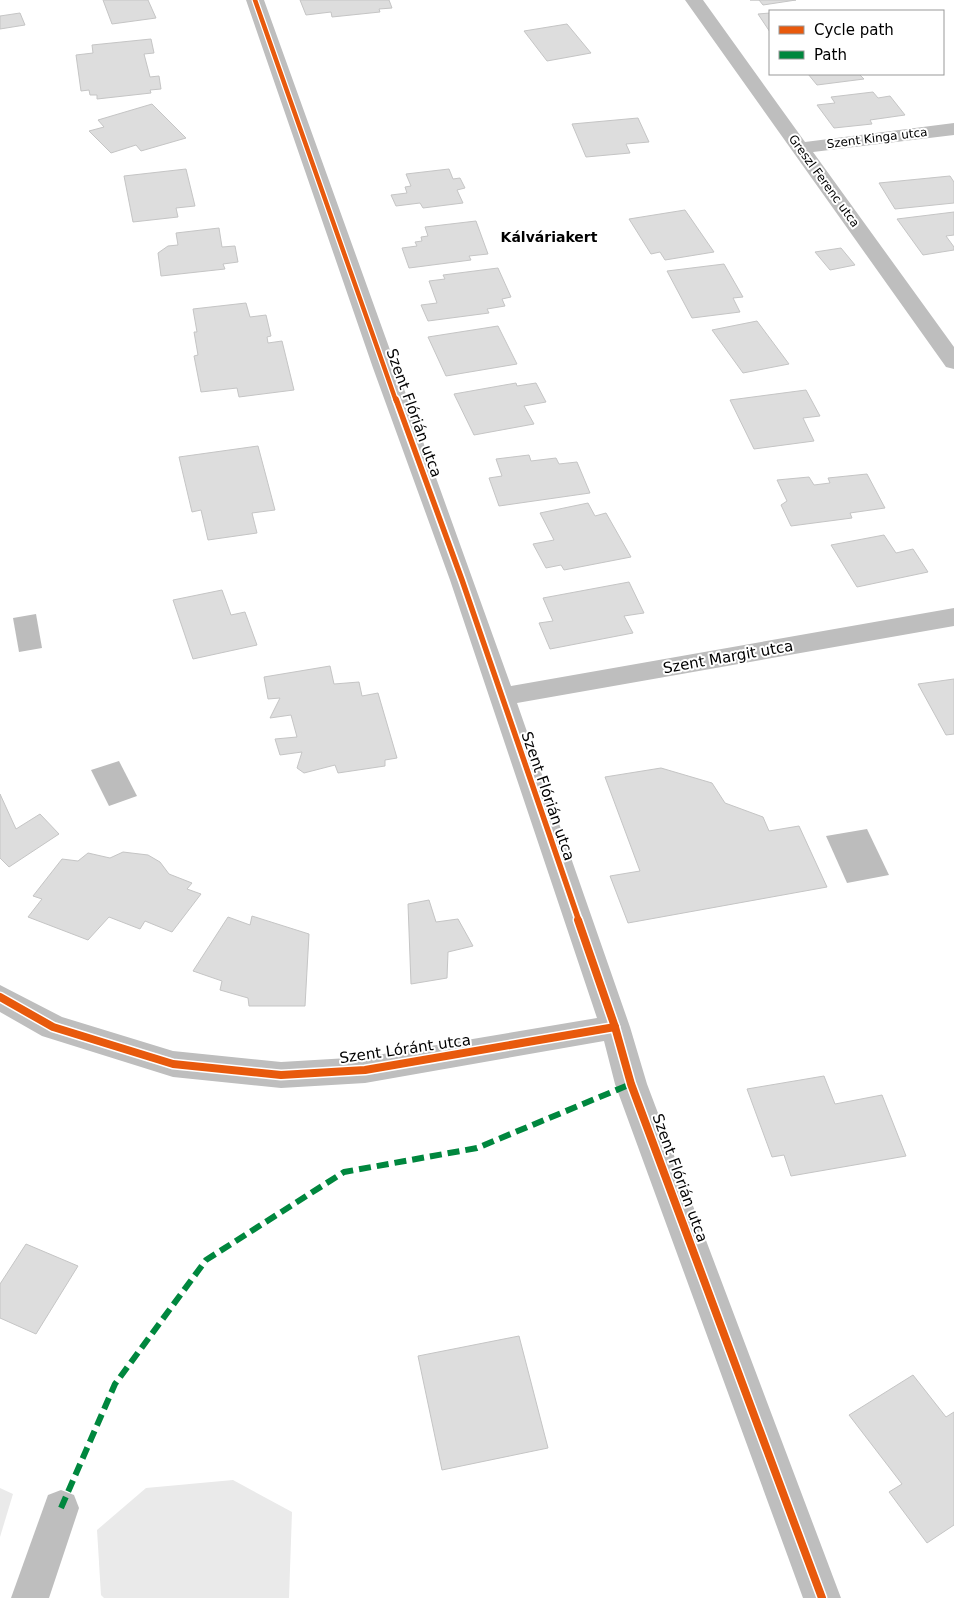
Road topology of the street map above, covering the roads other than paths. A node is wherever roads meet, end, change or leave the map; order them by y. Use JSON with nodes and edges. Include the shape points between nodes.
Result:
{"nodes":[{"id":1,"x":255,"y":0,"type":"edge"},
{"id":2,"x":694,"y":0,"type":"edge"},
{"id":3,"x":954,"y":128,"type":"edge"},
{"id":4,"x":800,"y":148,"type":"junction"},
{"id":5,"x":954,"y":362,"type":"edge"},
{"id":6,"x":954,"y":617,"type":"edge"},
{"id":7,"x":501,"y":698,"type":"junction"},
{"id":8,"x":0,"y":998,"type":"edge"},
{"id":9,"x":615,"y":1027,"type":"junction"},
{"id":10,"x":61,"y":1508,"type":"dead end"},
{"id":11,"x":30,"y":1598,"type":"edge"},
{"id":12,"x":822,"y":1598,"type":"edge"}],
"edges":[{"from":1,"to":7,"type":"street","name":"Szent Flórián utca"},
{"from":2,"to":4,"type":"street","name":"Greszl Ferenc utca"},
{"from":3,"to":4,"type":"street","name":"Szent Kinga utca"},
{"from":4,"to":5,"type":"street","name":"Greszl Ferenc utca"},
{"from":6,"to":7,"type":"street","name":"Szent Margit utca"},
{"from":7,"to":9,"type":"street","name":"Szent Flórián utca"},
{"from":8,"to":9,"type":"street","name":"Szent Lóránt utca","via":[[53,1027],[173,1064],[281,1075],[365,1070]]},
{"from":9,"to":12,"type":"street","name":"Szent Flórián utca","via":[[631,1084]]},
{"from":10,"to":11,"type":"street"}]}
